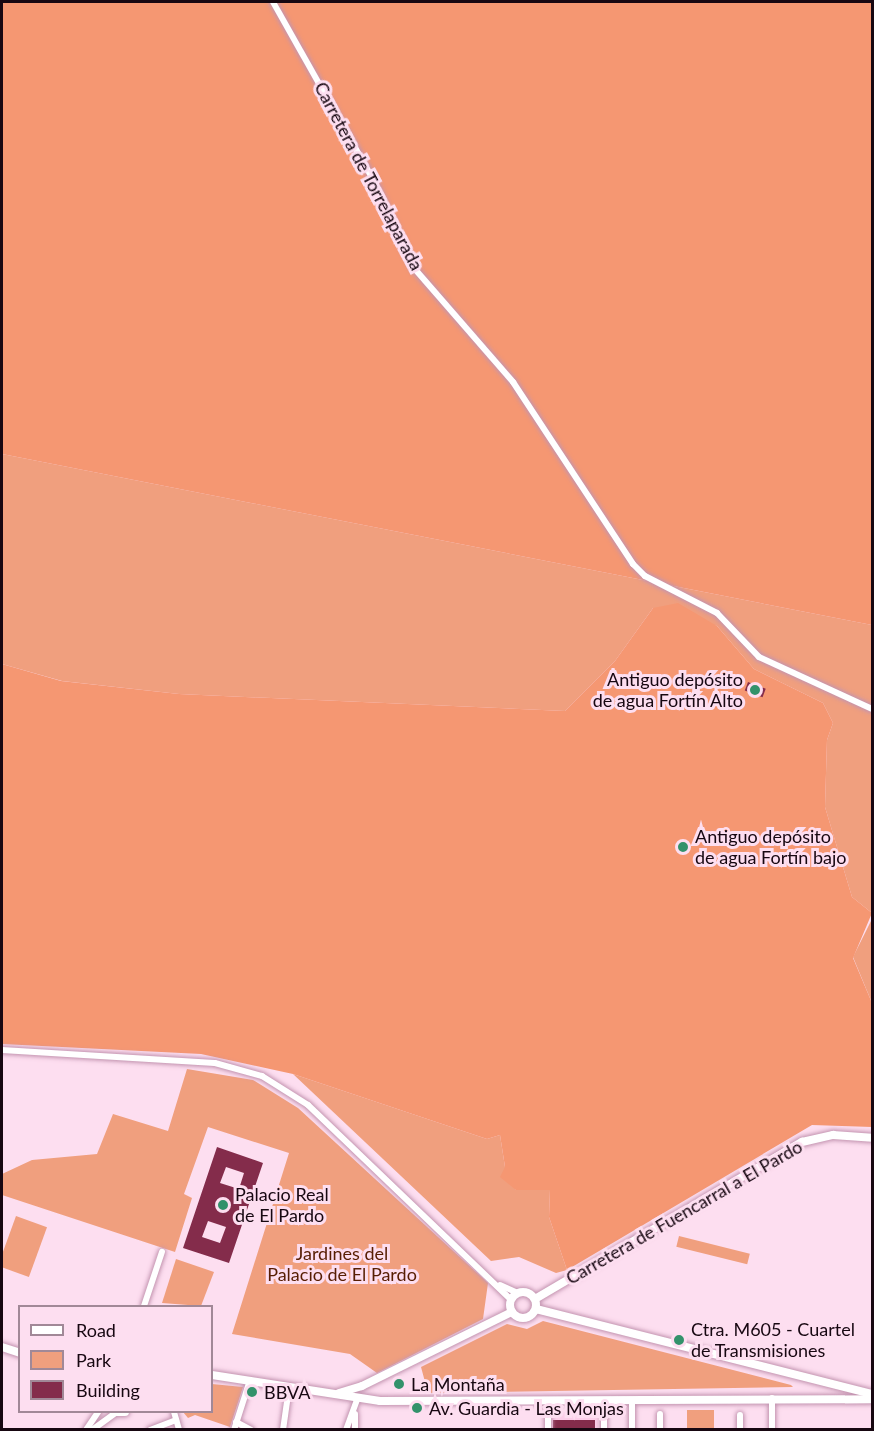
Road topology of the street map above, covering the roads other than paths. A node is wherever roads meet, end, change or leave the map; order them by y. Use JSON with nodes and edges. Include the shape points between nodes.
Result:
{"nodes":[{"id":1,"x":273,"y":2,"type":"edge"},
{"id":2,"x":873,"y":709,"type":"edge"},
{"id":3,"x":2,"y":1050,"type":"edge"},
{"id":4,"x":873,"y":1138,"type":"edge"},
{"id":5,"x":162,"y":1252,"type":"dead end"},
{"id":6,"x":497,"y":1283,"type":"junction"},
{"id":7,"x":518,"y":1293,"type":"junction"},
{"id":8,"x":535,"y":1299,"type":"junction"},
{"id":9,"x":511,"y":1300,"type":"junction"},
{"id":10,"x":144,"y":1305,"type":"edge"},
{"id":11,"x":536,"y":1309,"type":"junction"},
{"id":12,"x":512,"y":1312,"type":"junction"},
{"id":13,"x":2,"y":1347,"type":"edge"},
{"id":14,"x":18,"y":1352,"type":"edge"},
{"id":15,"x":214,"y":1377,"type":"edge"},
{"id":16,"x":811,"y":1380,"type":"junction"},
{"id":17,"x":249,"y":1383,"type":"junction"},
{"id":18,"x":365,"y":1384,"type":"junction"},
{"id":19,"x":289,"y":1388,"type":"junction"},
{"id":20,"x":347,"y":1392,"type":"junction"},
{"id":21,"x":329,"y":1394,"type":"junction"},
{"id":22,"x":873,"y":1394,"type":"edge"},
{"id":23,"x":772,"y":1398,"type":"junction"},
{"id":24,"x":810,"y":1398,"type":"junction"},
{"id":25,"x":873,"y":1399,"type":"edge"},
{"id":26,"x":604,"y":1400,"type":"junction"},
{"id":27,"x":632,"y":1400,"type":"junction"},
{"id":28,"x":380,"y":1401,"type":"junction"},
{"id":29,"x":548,"y":1401,"type":"junction"},
{"id":30,"x":356,"y":1403,"type":"junction"},
{"id":31,"x":97,"y":1413,"type":"edge"},
{"id":32,"x":118,"y":1413,"type":"edge"},
{"id":33,"x":174,"y":1413,"type":"edge"},
{"id":34,"x":660,"y":1414,"type":"dead end"},
{"id":35,"x":740,"y":1415,"type":"dead end"},
{"id":36,"x":176,"y":1420,"type":"junction"},
{"id":37,"x":236,"y":1422,"type":"junction"},
{"id":38,"x":351,"y":1429,"type":"edge"},
{"id":39,"x":86,"y":1430,"type":"edge"},
{"id":40,"x":92,"y":1430,"type":"edge"},
{"id":41,"x":150,"y":1430,"type":"edge"},
{"id":42,"x":179,"y":1430,"type":"edge"},
{"id":43,"x":234,"y":1430,"type":"edge"},
{"id":44,"x":252,"y":1430,"type":"edge"},
{"id":45,"x":283,"y":1430,"type":"edge"},
{"id":46,"x":548,"y":1430,"type":"edge"},
{"id":47,"x":604,"y":1430,"type":"edge"},
{"id":48,"x":632,"y":1430,"type":"edge"},
{"id":49,"x":660,"y":1430,"type":"edge"},
{"id":50,"x":740,"y":1430,"type":"edge"},
{"id":51,"x":772,"y":1430,"type":"edge"}],
"edges":[{"from":1,"to":2,"type":"street","name":"Carretera de Torrelaparada","via":[[374,181],[414,268],[513,382],[580,489],[638,570],[717,613],[759,657]]},
{"from":3,"to":6,"type":"street","via":[[215,1063],[263,1077],[308,1106]]},
{"from":4,"to":8,"type":"street","name":"Carretera de Fuencarral a El Pardo","via":[[833,1135],[802,1142]]},
{"from":5,"to":10,"type":"street"},
{"from":6,"to":7,"type":"street"},
{"from":6,"to":9,"type":"street"},
{"from":7,"to":8,"type":"street","via":[[528,1293]]},
{"from":7,"to":9,"type":"street"},
{"from":8,"to":11,"type":"street"},
{"from":9,"to":12,"type":"street"},
{"from":11,"to":12,"type":"street","via":[[526,1318]]},
{"from":11,"to":16,"type":"street"},
{"from":12,"to":18,"type":"street"},
{"from":13,"to":14,"type":"street"},
{"from":15,"to":17,"type":"street"},
{"from":16,"to":22,"type":"street"},
{"from":16,"to":24,"type":"street","via":[[823,1392]]},
{"from":17,"to":19,"type":"street"},
{"from":17,"to":37,"type":"street"},
{"from":18,"to":20,"type":"street"},
{"from":18,"to":28,"type":"street","via":[[367,1394]]},
{"from":18,"to":30,"type":"street"},
{"from":19,"to":21,"type":"street"},
{"from":19,"to":45,"type":"street"},
{"from":20,"to":21,"type":"street"},
{"from":20,"to":30,"type":"street"},
{"from":21,"to":30,"type":"street"},
{"from":23,"to":24,"type":"street"},
{"from":23,"to":27,"type":"street"},
{"from":23,"to":51,"type":"street"},
{"from":24,"to":25,"type":"street"},
{"from":26,"to":27,"type":"street"},
{"from":26,"to":29,"type":"street"},
{"from":26,"to":47,"type":"street"},
{"from":27,"to":48,"type":"street"},
{"from":28,"to":29,"type":"street"},
{"from":28,"to":30,"type":"street"},
{"from":29,"to":46,"type":"street"},
{"from":30,"to":38,"type":"street"},
{"from":31,"to":39,"type":"street"},
{"from":32,"to":40,"type":"street"},
{"from":33,"to":36,"type":"street"},
{"from":34,"to":49,"type":"street"},
{"from":35,"to":50,"type":"street"},
{"from":36,"to":41,"type":"street"},
{"from":36,"to":42,"type":"street"},
{"from":37,"to":43,"type":"street"},
{"from":37,"to":44,"type":"street"}]}
